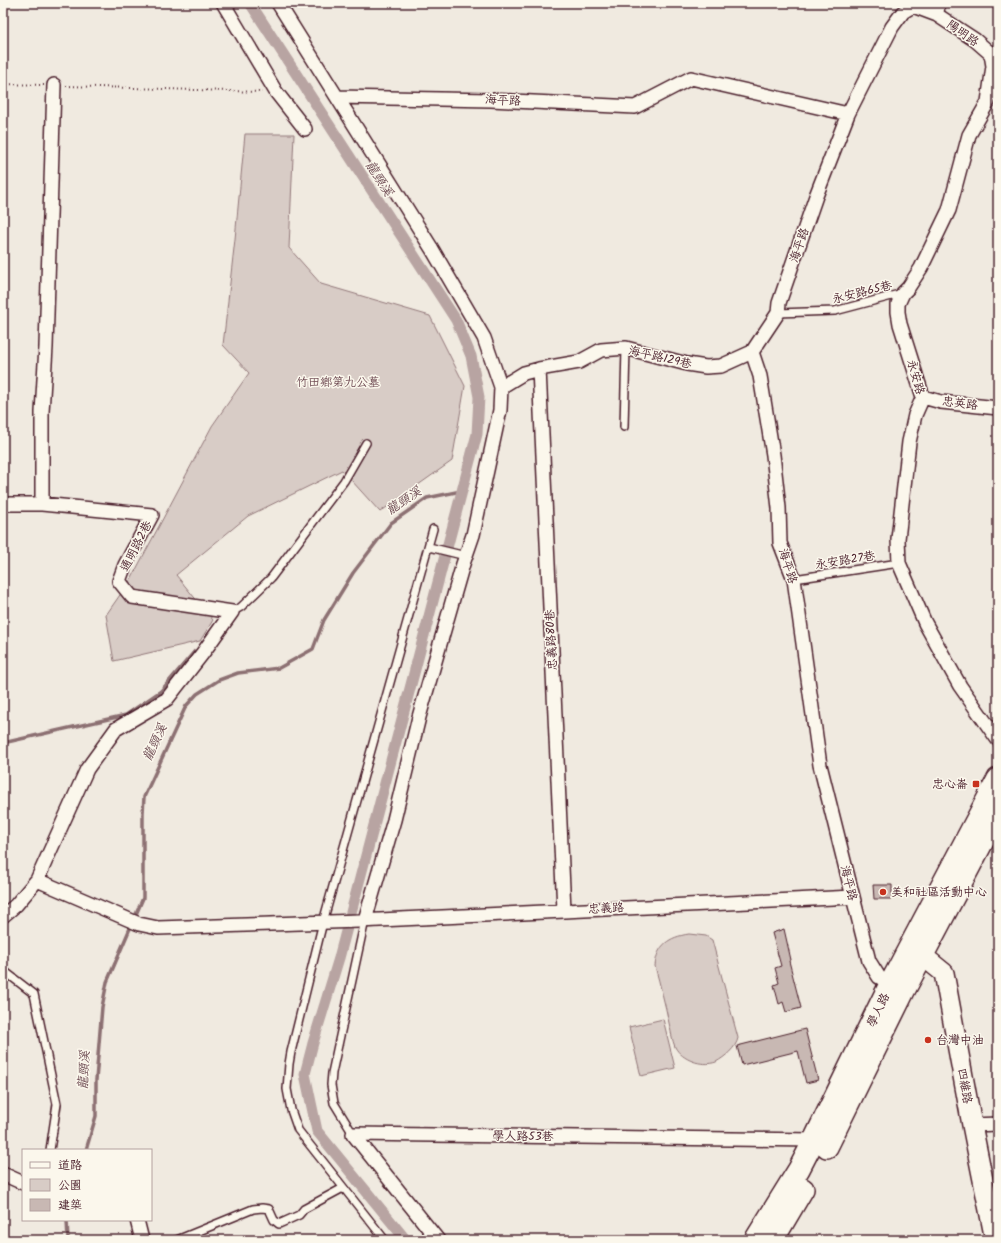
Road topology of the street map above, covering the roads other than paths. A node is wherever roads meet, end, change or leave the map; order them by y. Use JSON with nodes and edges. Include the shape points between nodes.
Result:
{"nodes":[{"id":1,"x":223,"y":3,"type":"edge"},
{"id":2,"x":278,"y":3,"type":"edge"},
{"id":3,"x":911,"y":4,"type":"edge"},
{"id":4,"x":937,"y":9,"type":"edge"},
{"id":5,"x":994,"y":53,"type":"edge"},
{"id":6,"x":54,"y":85,"type":"road end"},
{"id":7,"x":338,"y":97,"type":"junction"},
{"id":8,"x":848,"y":114,"type":"junction"},
{"id":9,"x":305,"y":129,"type":"dead end"},
{"id":10,"x":903,"y":293,"type":"junction"},
{"id":11,"x":778,"y":313,"type":"junction"},
{"id":12,"x":626,"y":348,"type":"junction"},
{"id":13,"x":752,"y":352,"type":"junction"},
{"id":14,"x":539,"y":369,"type":"junction"},
{"id":15,"x":501,"y":387,"type":"junction"},
{"id":16,"x":923,"y":397,"type":"junction"},
{"id":17,"x":998,"y":408,"type":"edge"},
{"id":18,"x":624,"y":427,"type":"dead end"},
{"id":19,"x":366,"y":443,"type":"dead end"},
{"id":20,"x":3,"y":504,"type":"edge"},
{"id":21,"x":42,"y":504,"type":"junction"},
{"id":22,"x":433,"y":529,"type":"dead end"},
{"id":23,"x":429,"y":547,"type":"junction"},
{"id":24,"x":466,"y":556,"type":"junction"},
{"id":25,"x":899,"y":563,"type":"junction"},
{"id":26,"x":794,"y":579,"type":"junction"},
{"id":27,"x":232,"y":612,"type":"junction"},
{"id":28,"x":998,"y":740,"type":"edge"},
{"id":29,"x":998,"y":778,"type":"edge"},
{"id":30,"x":998,"y":812,"type":"edge"},
{"id":31,"x":37,"y":880,"type":"junction"},
{"id":32,"x":853,"y":897,"type":"junction"},
{"id":33,"x":564,"y":910,"type":"junction"},
{"id":34,"x":3,"y":916,"type":"edge"},
{"id":35,"x":362,"y":921,"type":"junction"},
{"id":36,"x":326,"y":922,"type":"junction"},
{"id":37,"x":916,"y":952,"type":"junction"},
{"id":38,"x":3,"y":970,"type":"edge"},
{"id":39,"x":897,"y":987,"type":"junction"},
{"id":40,"x":998,"y":1124,"type":"edge"},
{"id":41,"x":972,"y":1125,"type":"junction"},
{"id":42,"x":353,"y":1134,"type":"junction"},
{"id":43,"x":821,"y":1142,"type":"junction"},
{"id":44,"x":50,"y":1149,"type":"edge"},
{"id":45,"x":3,"y":1174,"type":"edge"},
{"id":46,"x":22,"y":1183,"type":"edge"},
{"id":47,"x":343,"y":1188,"type":"junction"},
{"id":48,"x":136,"y":1221,"type":"edge"},
{"id":49,"x":142,"y":1240,"type":"edge"},
{"id":50,"x":177,"y":1240,"type":"edge"},
{"id":51,"x":384,"y":1240,"type":"edge"},
{"id":52,"x":438,"y":1240,"type":"edge"},
{"id":53,"x":755,"y":1240,"type":"edge"},
{"id":54,"x":773,"y":1240,"type":"edge"},
{"id":55,"x":995,"y":1240,"type":"edge"}],
"edges":[{"from":1,"to":9,"type":"street","via":[[276,92]]},
{"from":2,"to":7,"type":"street"},
{"from":3,"to":4,"type":"street","name":"海平路"},
{"from":3,"to":8,"type":"street","name":"海平路","via":[[892,27]]},
{"from":4,"to":5,"type":"street","name":"陽明路"},
{"from":5,"to":10,"type":"street","name":"永安路","via":[[988,102],[970,135],[949,210],[921,268]]},
{"from":6,"to":21,"type":"street","via":[[42,412]]},
{"from":7,"to":8,"type":"street","name":"海平路","via":[[491,100],[635,108],[691,78]]},
{"from":7,"to":15,"type":"street","via":[[484,338]]},
{"from":8,"to":11,"type":"street","name":"海平路","via":[[816,196],[779,303]]},
{"from":10,"to":11,"type":"lane","name":"永安路65巷","via":[[835,311]]},
{"from":10,"to":16,"type":"street","name":"永安路","via":[[898,304],[900,324]]},
{"from":11,"to":13,"type":"street","name":"海平路"},
{"from":12,"to":13,"type":"street","name":"海平路129巷","via":[[706,367],[721,366]]},
{"from":12,"to":14,"type":"street","name":"海平路129巷","via":[[601,350],[579,362]]},
{"from":12,"to":18,"type":"lane"},
{"from":13,"to":26,"type":"street","name":"海平路","via":[[760,376],[773,455],[780,543]]},
{"from":14,"to":15,"type":"street","name":"海平路129巷","via":[[524,373]]},
{"from":14,"to":33,"type":"street","name":"忠義路80巷"},
{"from":15,"to":24,"type":"street","via":[[500,410],[473,535]]},
{"from":16,"to":17,"type":"street","name":"忠英路","via":[[940,402]]},
{"from":16,"to":25,"type":"street","name":"永安路","via":[[915,415],[909,442],[898,539]]},
{"from":19,"to":27,"type":"lane","via":[[344,481],[271,578],[241,607]]},
{"from":20,"to":21,"type":"street","name":"通明路2巷"},
{"from":21,"to":27,"type":"street","name":"通明路2巷","via":[[152,515],[119,581],[132,597]]},
{"from":22,"to":23,"type":"lane"},
{"from":23,"to":24,"type":"lane"},
{"from":23,"to":36,"type":"lane"},
{"from":24,"to":35,"type":"street","via":[[419,717],[394,820]]},
{"from":25,"to":26,"type":"lane","name":"永安路27巷"},
{"from":25,"to":28,"type":"street","name":"永安路","via":[[925,622],[960,686]]},
{"from":26,"to":32,"type":"street","name":"海平路","via":[[820,765]]},
{"from":27,"to":31,"type":"street","via":[[167,699],[116,729],[87,769]]},
{"from":29,"to":37,"type":"main road","name":"學人路"},
{"from":30,"to":37,"type":"main road","name":"學人路"},
{"from":31,"to":34,"type":"street"},
{"from":31,"to":36,"type":"street","name":"忠義路","via":[[121,917],[158,928]]},
{"from":32,"to":33,"type":"street","name":"忠義路"},
{"from":32,"to":39,"type":"street","name":"海平路","via":[[869,961],[879,977]]},
{"from":33,"to":35,"type":"street","name":"忠義路"},
{"from":35,"to":36,"type":"street","name":"忠義路"},
{"from":35,"to":42,"type":"lane","via":[[331,1085],[334,1103]]},
{"from":36,"to":47,"type":"lane","via":[[290,1058],[288,1089],[291,1110],[298,1130]]},
{"from":37,"to":39,"type":"main road","name":"學人路"},
{"from":37,"to":41,"type":"main road","name":"四維路","via":[[944,973]]},
{"from":38,"to":44,"type":"lane","via":[[34,994],[57,1104]]},
{"from":39,"to":43,"type":"main road","name":"學人路"},
{"from":40,"to":41,"type":"street"},
{"from":41,"to":55,"type":"main road","name":"四維路"},
{"from":42,"to":43,"type":"street","name":"學人路53巷"},
{"from":42,"to":52,"type":"street"},
{"from":43,"to":53,"type":"main road","name":"學人路","via":[[799,1169]]},
{"from":43,"to":54,"type":"main road","name":"學人路"},
{"from":45,"to":46,"type":"street"},
{"from":47,"to":50,"type":"lane","via":[[304,1209],[299,1216],[279,1224],[268,1209],[253,1209]]},
{"from":47,"to":51,"type":"lane"},
{"from":48,"to":49,"type":"street"}]}
